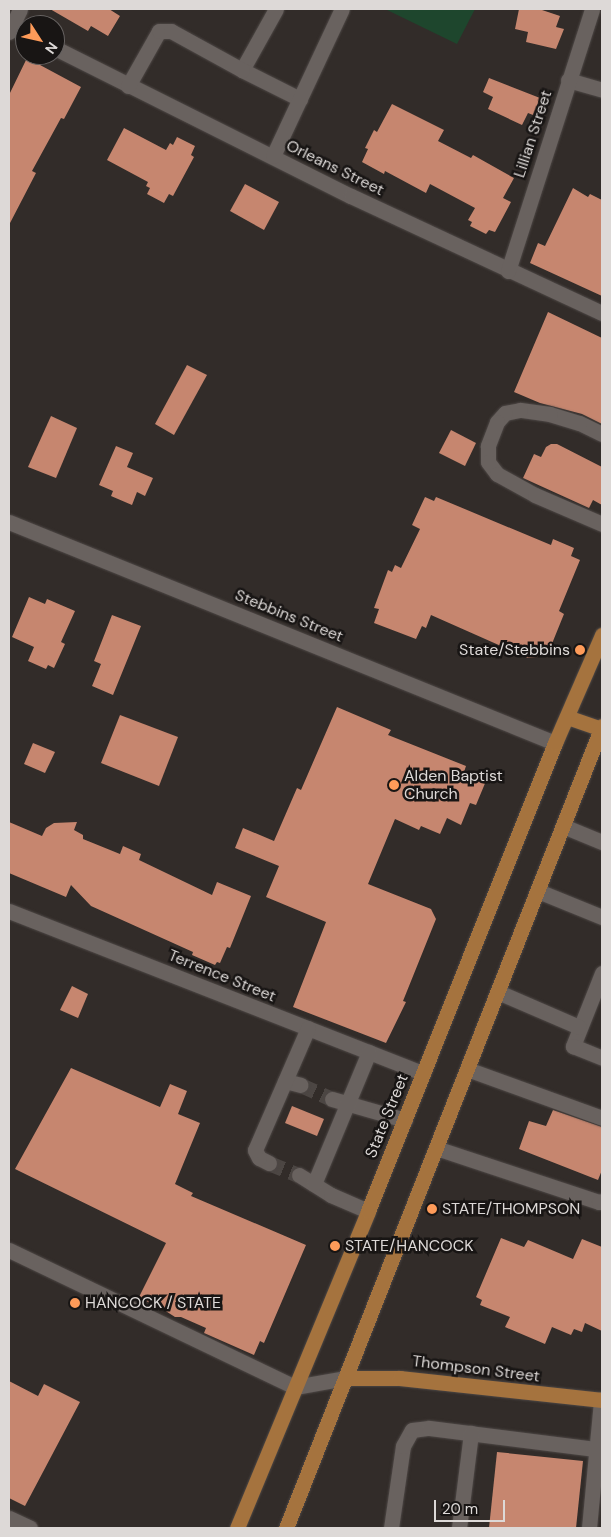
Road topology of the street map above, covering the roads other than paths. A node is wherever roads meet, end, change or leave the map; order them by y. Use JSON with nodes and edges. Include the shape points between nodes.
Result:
{"nodes":[{"id":1,"x":20,"y":9,"type":"edge"},
{"id":2,"x":276,"y":9,"type":"edge"},
{"id":3,"x":342,"y":9,"type":"edge"},
{"id":4,"x":592,"y":9,"type":"edge"},
{"id":5,"x":14,"y":29,"type":"edge"},
{"id":6,"x":65,"y":53,"type":"edge"},
{"id":7,"x":242,"y":70,"type":"junction"},
{"id":8,"x":568,"y":80,"type":"junction"},
{"id":9,"x":128,"y":86,"type":"junction"},
{"id":10,"x":602,"y":90,"type":"edge"},
{"id":11,"x":300,"y":99,"type":"junction"},
{"id":12,"x":273,"y":156,"type":"junction"},
{"id":13,"x":508,"y":271,"type":"junction"},
{"id":14,"x":602,"y":313,"type":"edge"},
{"id":15,"x":602,"y":434,"type":"edge"},
{"id":16,"x":9,"y":522,"type":"edge"},
{"id":17,"x":602,"y":524,"type":"edge"},
{"id":18,"x":602,"y":635,"type":"edge"},
{"id":19,"x":567,"y":717,"type":"junction"},
{"id":20,"x":601,"y":731,"type":"edge"},
{"id":21,"x":555,"y":743,"type":"junction"},
{"id":22,"x":563,"y":826,"type":"junction"},
{"id":23,"x":602,"y":842,"type":"edge"},
{"id":24,"x":538,"y":891,"type":"junction"},
{"id":25,"x":9,"y":910,"type":"edge"},
{"id":26,"x":602,"y":917,"type":"edge"},
{"id":27,"x":602,"y":973,"type":"edge"},
{"id":28,"x":498,"y":992,"type":"junction"},
{"id":29,"x":580,"y":1027,"type":"junction"},
{"id":30,"x":308,"y":1028,"type":"junction"},
{"id":31,"x":369,"y":1052,"type":"junction"},
{"id":32,"x":602,"y":1058,"type":"edge"},
{"id":33,"x":468,"y":1069,"type":"junction"},
{"id":34,"x":423,"y":1074,"type":"junction"},
{"id":35,"x":285,"y":1081,"type":"junction"},
{"id":36,"x":301,"y":1086,"type":"tunnel mouth"},
{"id":37,"x":332,"y":1099,"type":"tunnel mouth"},
{"id":38,"x":349,"y":1103,"type":"junction"},
{"id":39,"x":602,"y":1118,"type":"edge"},
{"id":40,"x":404,"y":1120,"type":"junction"},
{"id":41,"x":436,"y":1148,"type":"junction"},
{"id":42,"x":269,"y":1163,"type":"tunnel mouth"},
{"id":43,"x":299,"y":1175,"type":"tunnel mouth"},
{"id":44,"x":314,"y":1184,"type":"junction"},
{"id":45,"x":602,"y":1201,"type":"edge"},
{"id":46,"x":368,"y":1211,"type":"junction"},
{"id":47,"x":9,"y":1250,"type":"edge"},
{"id":48,"x":346,"y":1378,"type":"junction"},
{"id":49,"x":296,"y":1387,"type":"junction"},
{"id":50,"x":602,"y":1400,"type":"edge"},
{"id":51,"x":471,"y":1433,"type":"junction"},
{"id":52,"x":599,"y":1450,"type":"edge"},
{"id":53,"x":9,"y":1518,"type":"edge"},
{"id":54,"x":30,"y":1528,"type":"edge"},
{"id":55,"x":237,"y":1528,"type":"edge"},
{"id":56,"x":286,"y":1528,"type":"edge"},
{"id":57,"x":390,"y":1528,"type":"edge"},
{"id":58,"x":458,"y":1528,"type":"edge"},
{"id":59,"x":589,"y":1528,"type":"edge"}],
"edges":[{"from":1,"to":5,"type":"street"},
{"from":2,"to":7,"type":"street"},
{"from":3,"to":11,"type":"street"},
{"from":4,"to":8,"type":"street","name":"Lillian Street"},
{"from":6,"to":9,"type":"street","name":"Orleans Street"},
{"from":7,"to":9,"type":"street","via":[[171,31],[158,30]]},
{"from":7,"to":11,"type":"street"},
{"from":8,"to":10,"type":"street"},
{"from":8,"to":13,"type":"street","name":"Lillian Street"},
{"from":9,"to":12,"type":"street","name":"Orleans Street"},
{"from":11,"to":12,"type":"street"},
{"from":12,"to":13,"type":"street","name":"Orleans Street"},
{"from":13,"to":14,"type":"street","name":"Orleans Street"},
{"from":15,"to":17,"type":"street","via":[[550,414],[520,410],[506,413],[497,422],[488,446],[488,462],[497,474]]},
{"from":16,"to":21,"type":"street","name":"Stebbins Street"},
{"from":18,"to":19,"type":"main road","name":"State Street"},
{"from":19,"to":20,"type":"main road"},
{"from":19,"to":21,"type":"main road","name":"State Street"},
{"from":20,"to":22,"type":"main road"},
{"from":21,"to":34,"type":"main road","name":"State Street"},
{"from":22,"to":23,"type":"street"},
{"from":22,"to":24,"type":"main road"},
{"from":24,"to":26,"type":"street"},
{"from":24,"to":28,"type":"main road"},
{"from":25,"to":30,"type":"street","name":"Terrence Street"},
{"from":27,"to":29,"type":"street"},
{"from":28,"to":29,"type":"street"},
{"from":28,"to":33,"type":"main road"},
{"from":29,"to":32,"type":"street","via":[[573,1046]]},
{"from":30,"to":31,"type":"street","name":"Terrence Street"},
{"from":30,"to":35,"type":"street"},
{"from":31,"to":34,"type":"street","name":"Terrence Street"},
{"from":31,"to":38,"type":"street"},
{"from":33,"to":39,"type":"street"},
{"from":33,"to":41,"type":"main road"},
{"from":34,"to":40,"type":"main road","name":"State Street"},
{"from":35,"to":36,"type":"street"},
{"from":35,"to":42,"type":"street","via":[[255,1150],[259,1158]]},
{"from":37,"to":38,"type":"street"},
{"from":38,"to":40,"type":"street"},
{"from":38,"to":44,"type":"street"},
{"from":40,"to":46,"type":"main road","name":"State Street"},
{"from":41,"to":45,"type":"street"},
{"from":41,"to":48,"type":"main road"},
{"from":43,"to":44,"type":"street"},
{"from":44,"to":46,"type":"street"},
{"from":46,"to":49,"type":"main road","name":"State Street"},
{"from":47,"to":49,"type":"street"},
{"from":48,"to":49,"type":"street"},
{"from":48,"to":50,"type":"main road","name":"Thompson Street","via":[[400,1378]]},
{"from":48,"to":56,"type":"main road"},
{"from":49,"to":55,"type":"main road","name":"State Street"},
{"from":50,"to":52,"type":"street"},
{"from":51,"to":52,"type":"street"},
{"from":51,"to":57,"type":"street","via":[[429,1428],[412,1430],[403,1446]]},
{"from":51,"to":58,"type":"street"},
{"from":52,"to":59,"type":"street"},
{"from":53,"to":54,"type":"street"}]}
